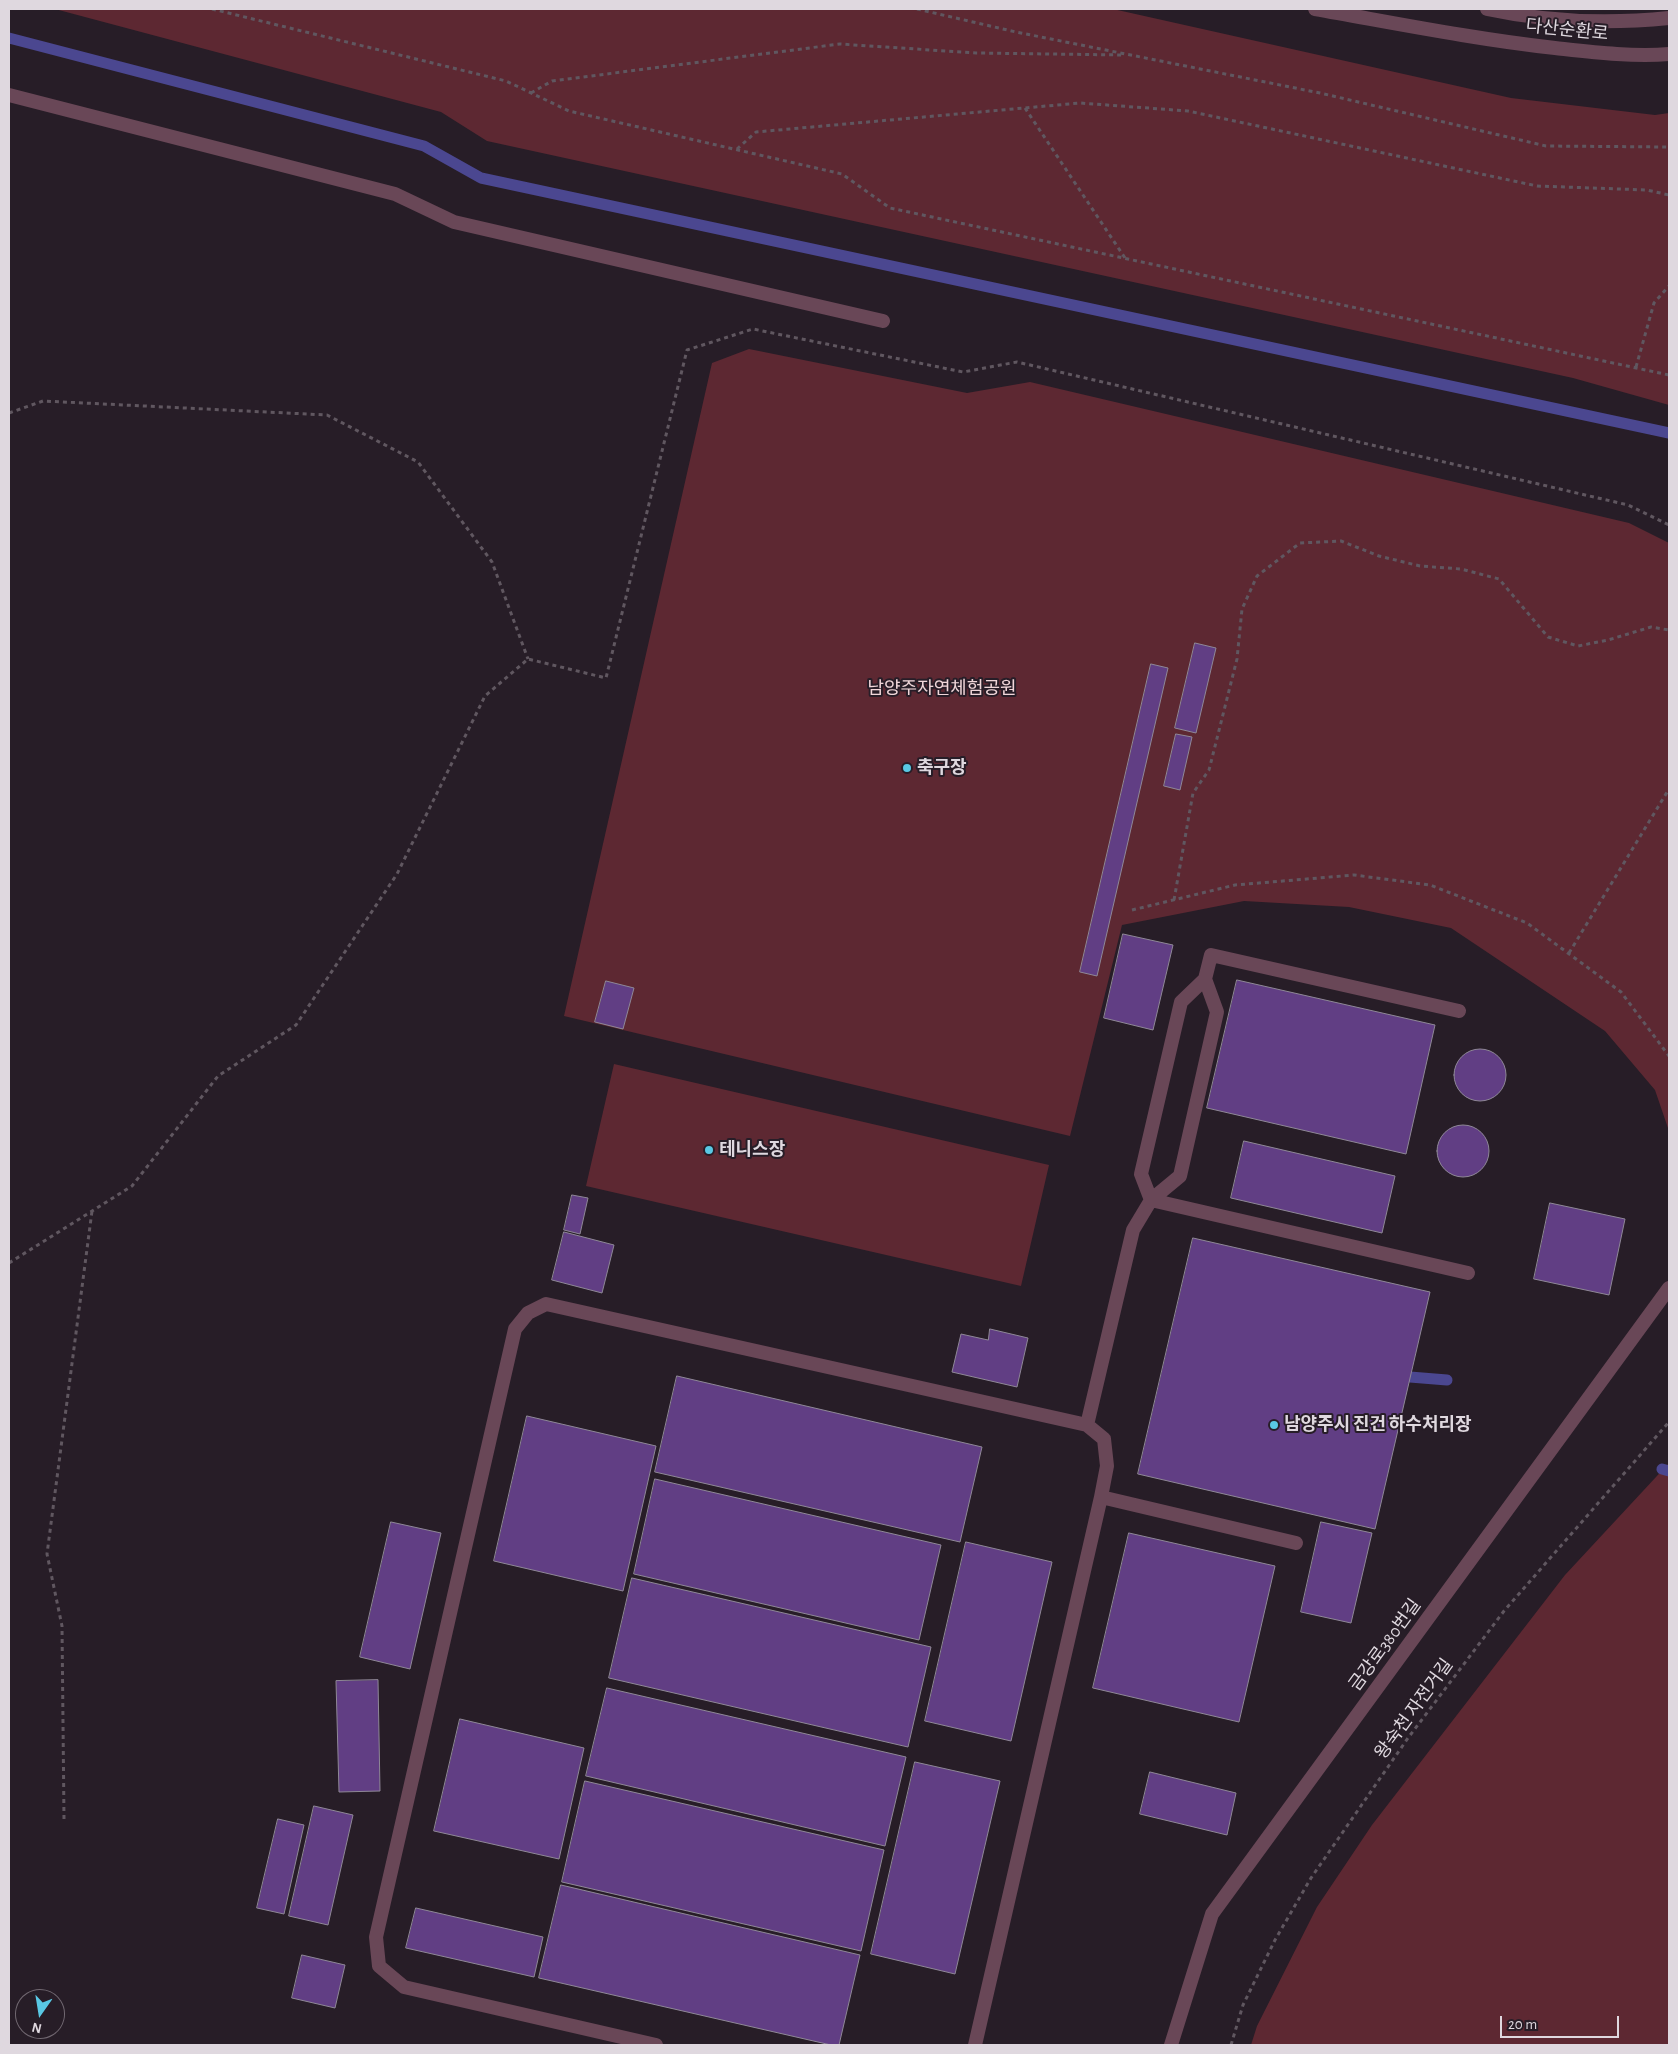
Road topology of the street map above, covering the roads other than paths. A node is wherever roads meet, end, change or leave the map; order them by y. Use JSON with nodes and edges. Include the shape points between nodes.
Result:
{"nodes":[{"id":1,"x":1315,"y":9,"type":"edge"},
{"id":2,"x":1487,"y":9,"type":"edge"},
{"id":3,"x":1669,"y":18,"type":"edge"},
{"id":4,"x":1669,"y":54,"type":"edge"},
{"id":5,"x":9,"y":95,"type":"edge"},
{"id":6,"x":883,"y":321,"type":"dead end"},
{"id":7,"x":1205,"y":979,"type":"junction"},
{"id":8,"x":1459,"y":1011,"type":"dead end"},
{"id":9,"x":1151,"y":1200,"type":"junction"},
{"id":10,"x":1468,"y":1273,"type":"dead end"},
{"id":11,"x":1669,"y":1288,"type":"edge"},
{"id":12,"x":1087,"y":1425,"type":"junction"},
{"id":13,"x":1101,"y":1497,"type":"junction"},
{"id":14,"x":1296,"y":1543,"type":"dead end"},
{"id":15,"x":656,"y":2045,"type":"edge"},
{"id":16,"x":975,"y":2045,"type":"edge"},
{"id":17,"x":1171,"y":2045,"type":"edge"}],
"edges":[{"from":1,"to":4,"type":"street","name":"다산순환로","via":[[1461,36],[1530,45],[1593,52]]},
{"from":2,"to":3,"type":"street","name":"다산순환로","via":[[1601,22]]},
{"from":5,"to":6,"type":"street","via":[[395,194],[454,222]]},
{"from":7,"to":8,"type":"street","via":[[1211,955]]},
{"from":7,"to":9,"type":"street","via":[[1181,1002],[1141,1174]]},
{"from":7,"to":9,"type":"street","via":[[1216,1012],[1180,1176]]},
{"from":9,"to":10,"type":"street"},
{"from":9,"to":12,"type":"street","via":[[1133,1230]]},
{"from":11,"to":17,"type":"street","name":"금강로380번길","via":[[1212,1914]]},
{"from":12,"to":13,"type":"street","via":[[1104,1439],[1107,1466]]},
{"from":12,"to":15,"type":"street","via":[[546,1304],[528,1313],[515,1330],[376,1938],[379,1966],[404,1987]]},
{"from":13,"to":14,"type":"street"},
{"from":13,"to":16,"type":"street"}]}
